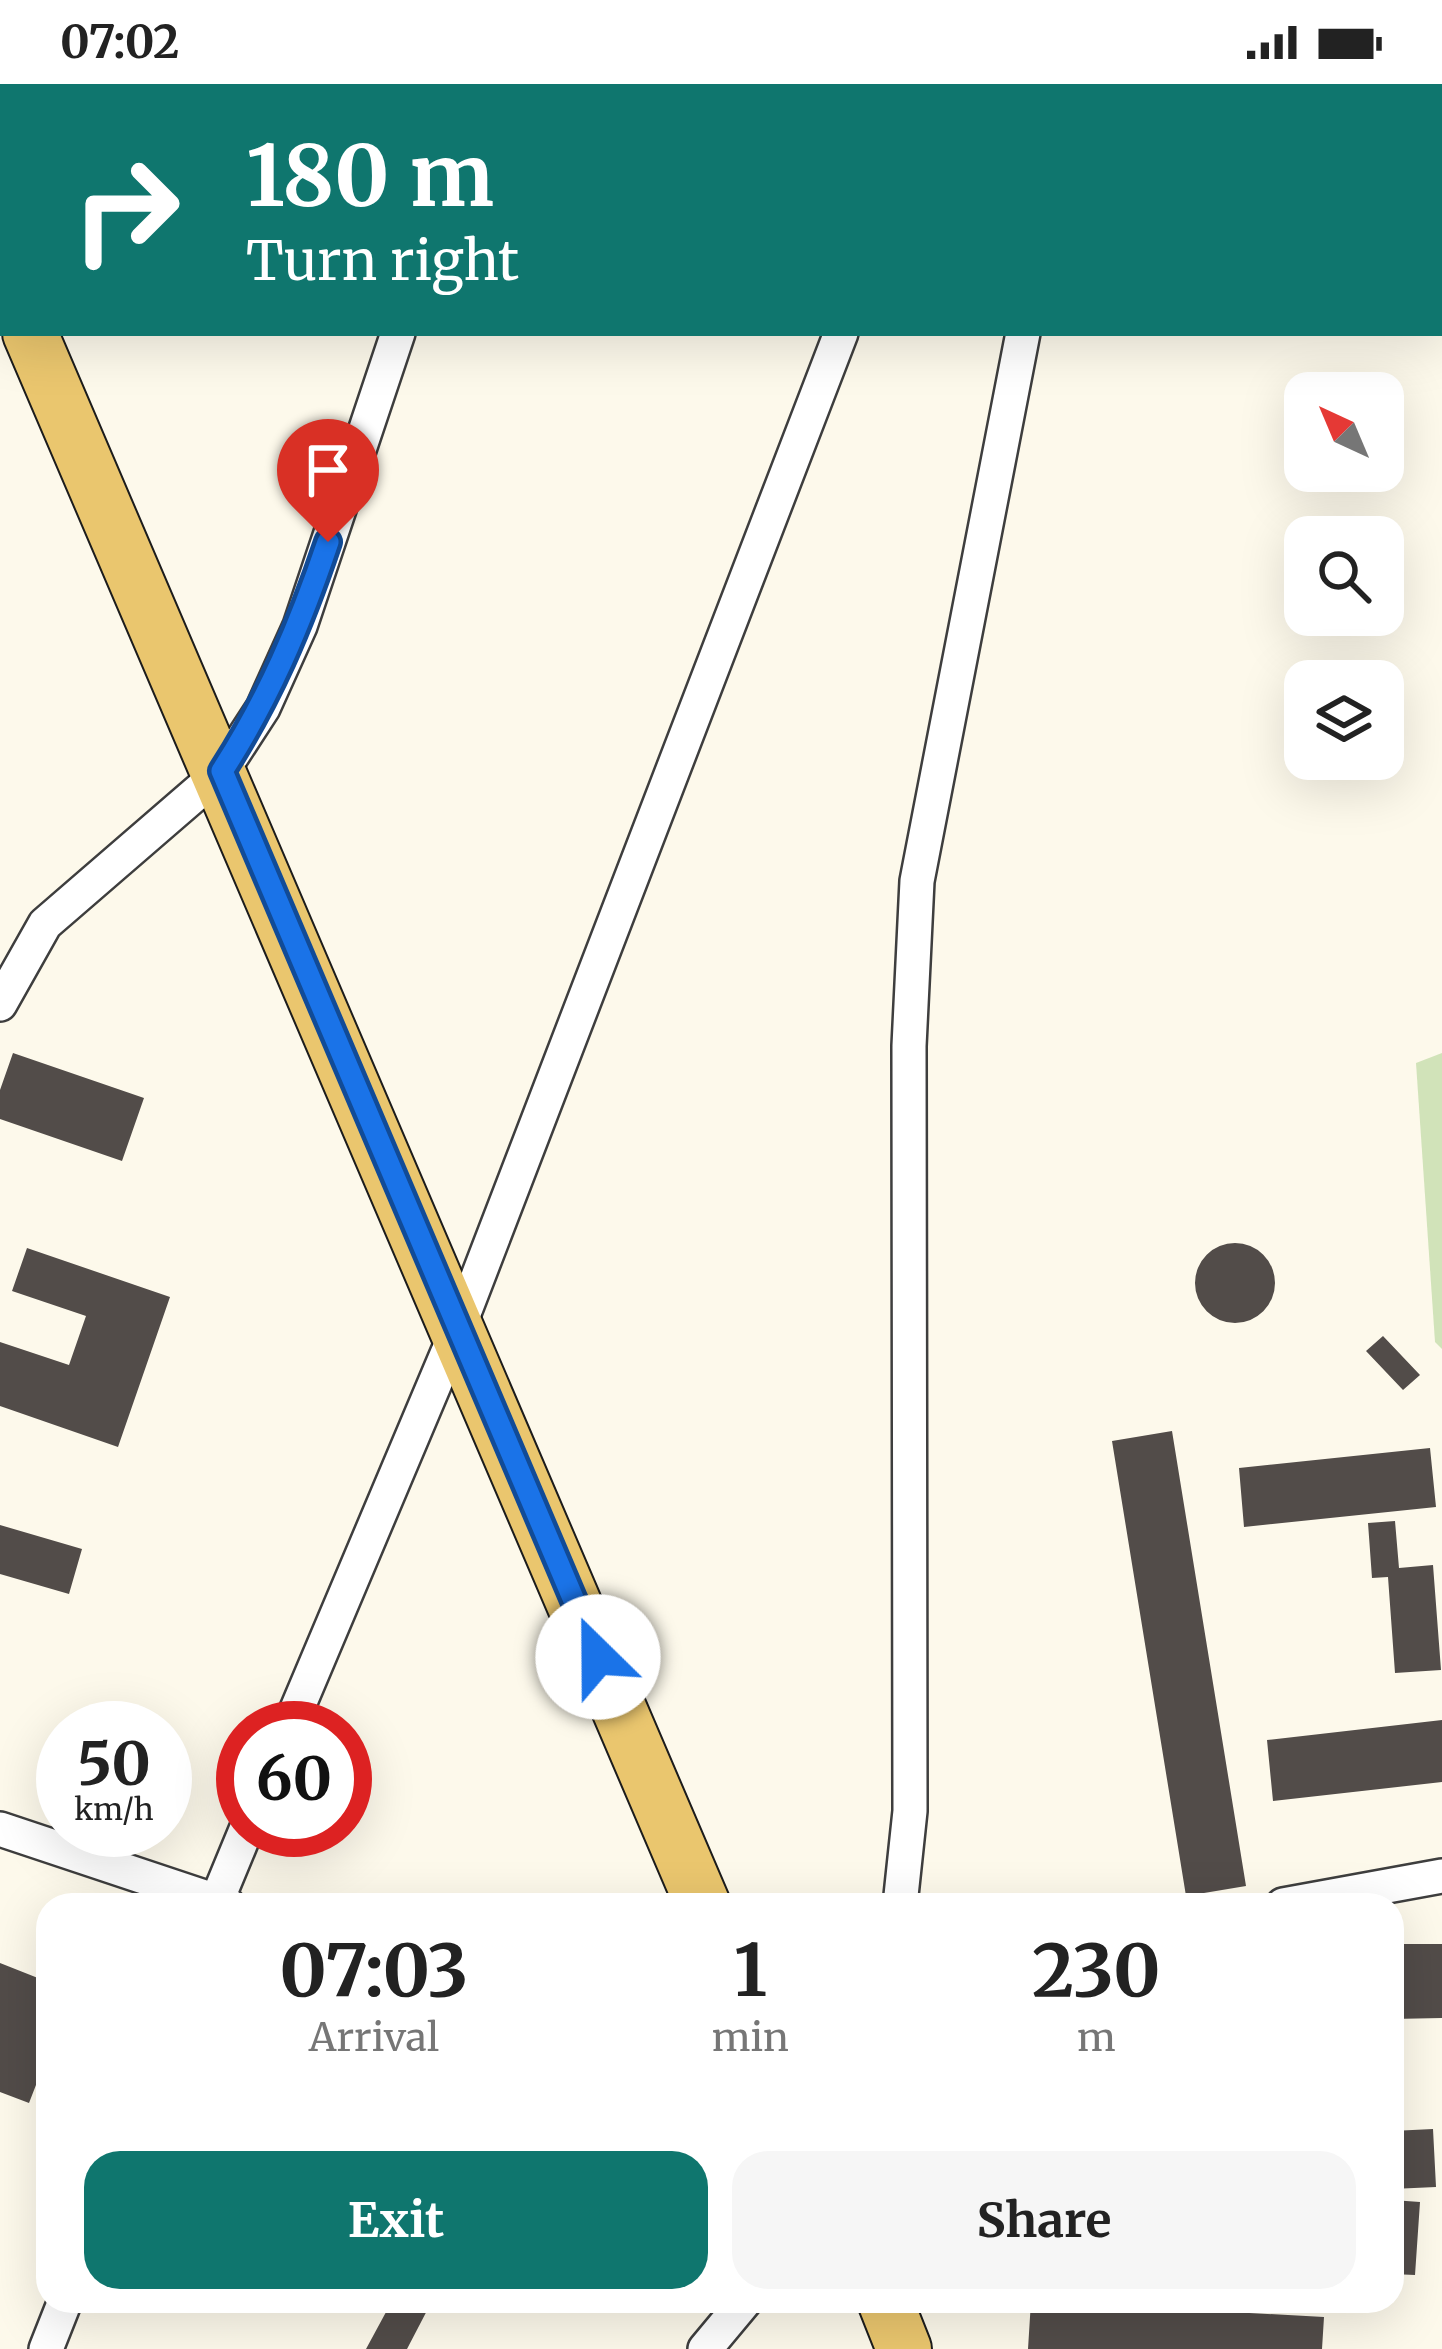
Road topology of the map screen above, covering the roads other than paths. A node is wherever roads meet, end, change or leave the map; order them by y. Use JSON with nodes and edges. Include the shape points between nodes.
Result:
{"nodes":[{"id":1,"x":31,"y":336,"type":"edge"},
{"id":2,"x":397,"y":336,"type":"edge"},
{"id":3,"x":840,"y":336,"type":"edge"},
{"id":4,"x":1022,"y":336,"type":"edge"},
{"id":5,"x":222,"y":771,"type":"junction"},
{"id":6,"x":0,"y":1004,"type":"edge"},
{"id":7,"x":459,"y":1325,"type":"junction"},
{"id":8,"x":300,"y":1701,"type":"edge"},
{"id":9,"x":0,"y":1829,"type":"edge"},
{"id":10,"x":237,"y":1857,"type":"edge"},
{"id":11,"x":1442,"y":1876,"type":"edge"},
{"id":12,"x":188,"y":1893,"type":"edge"},
{"id":13,"x":224,"y":1893,"type":"edge"},
{"id":14,"x":698,"y":1893,"type":"edge"},
{"id":15,"x":901,"y":1893,"type":"edge"},
{"id":16,"x":1375,"y":1893,"type":"edge"},
{"id":17,"x":60,"y":2313,"type":"edge"},
{"id":18,"x":735,"y":2313,"type":"edge"},
{"id":19,"x":890,"y":2313,"type":"edge"},
{"id":20,"x":46,"y":2349,"type":"edge"},
{"id":21,"x":705,"y":2349,"type":"edge"},
{"id":22,"x":904,"y":2349,"type":"edge"}],
"edges":[{"from":1,"to":5,"type":"main road"},
{"from":2,"to":5,"type":"street","via":[[300,626],[263,708]]},
{"from":3,"to":7,"type":"street"},
{"from":4,"to":15,"type":"street","via":[[917,881],[909,1046],[910,1811]]},
{"from":5,"to":6,"type":"street","via":[[45,924]]},
{"from":5,"to":7,"type":"main road"},
{"from":7,"to":8,"type":"street"},
{"from":7,"to":14,"type":"main road"},
{"from":9,"to":12,"type":"street"},
{"from":10,"to":13,"type":"street"},
{"from":11,"to":16,"type":"street"},
{"from":17,"to":20,"type":"street"},
{"from":18,"to":21,"type":"street"},
{"from":19,"to":22,"type":"main road"}]}
